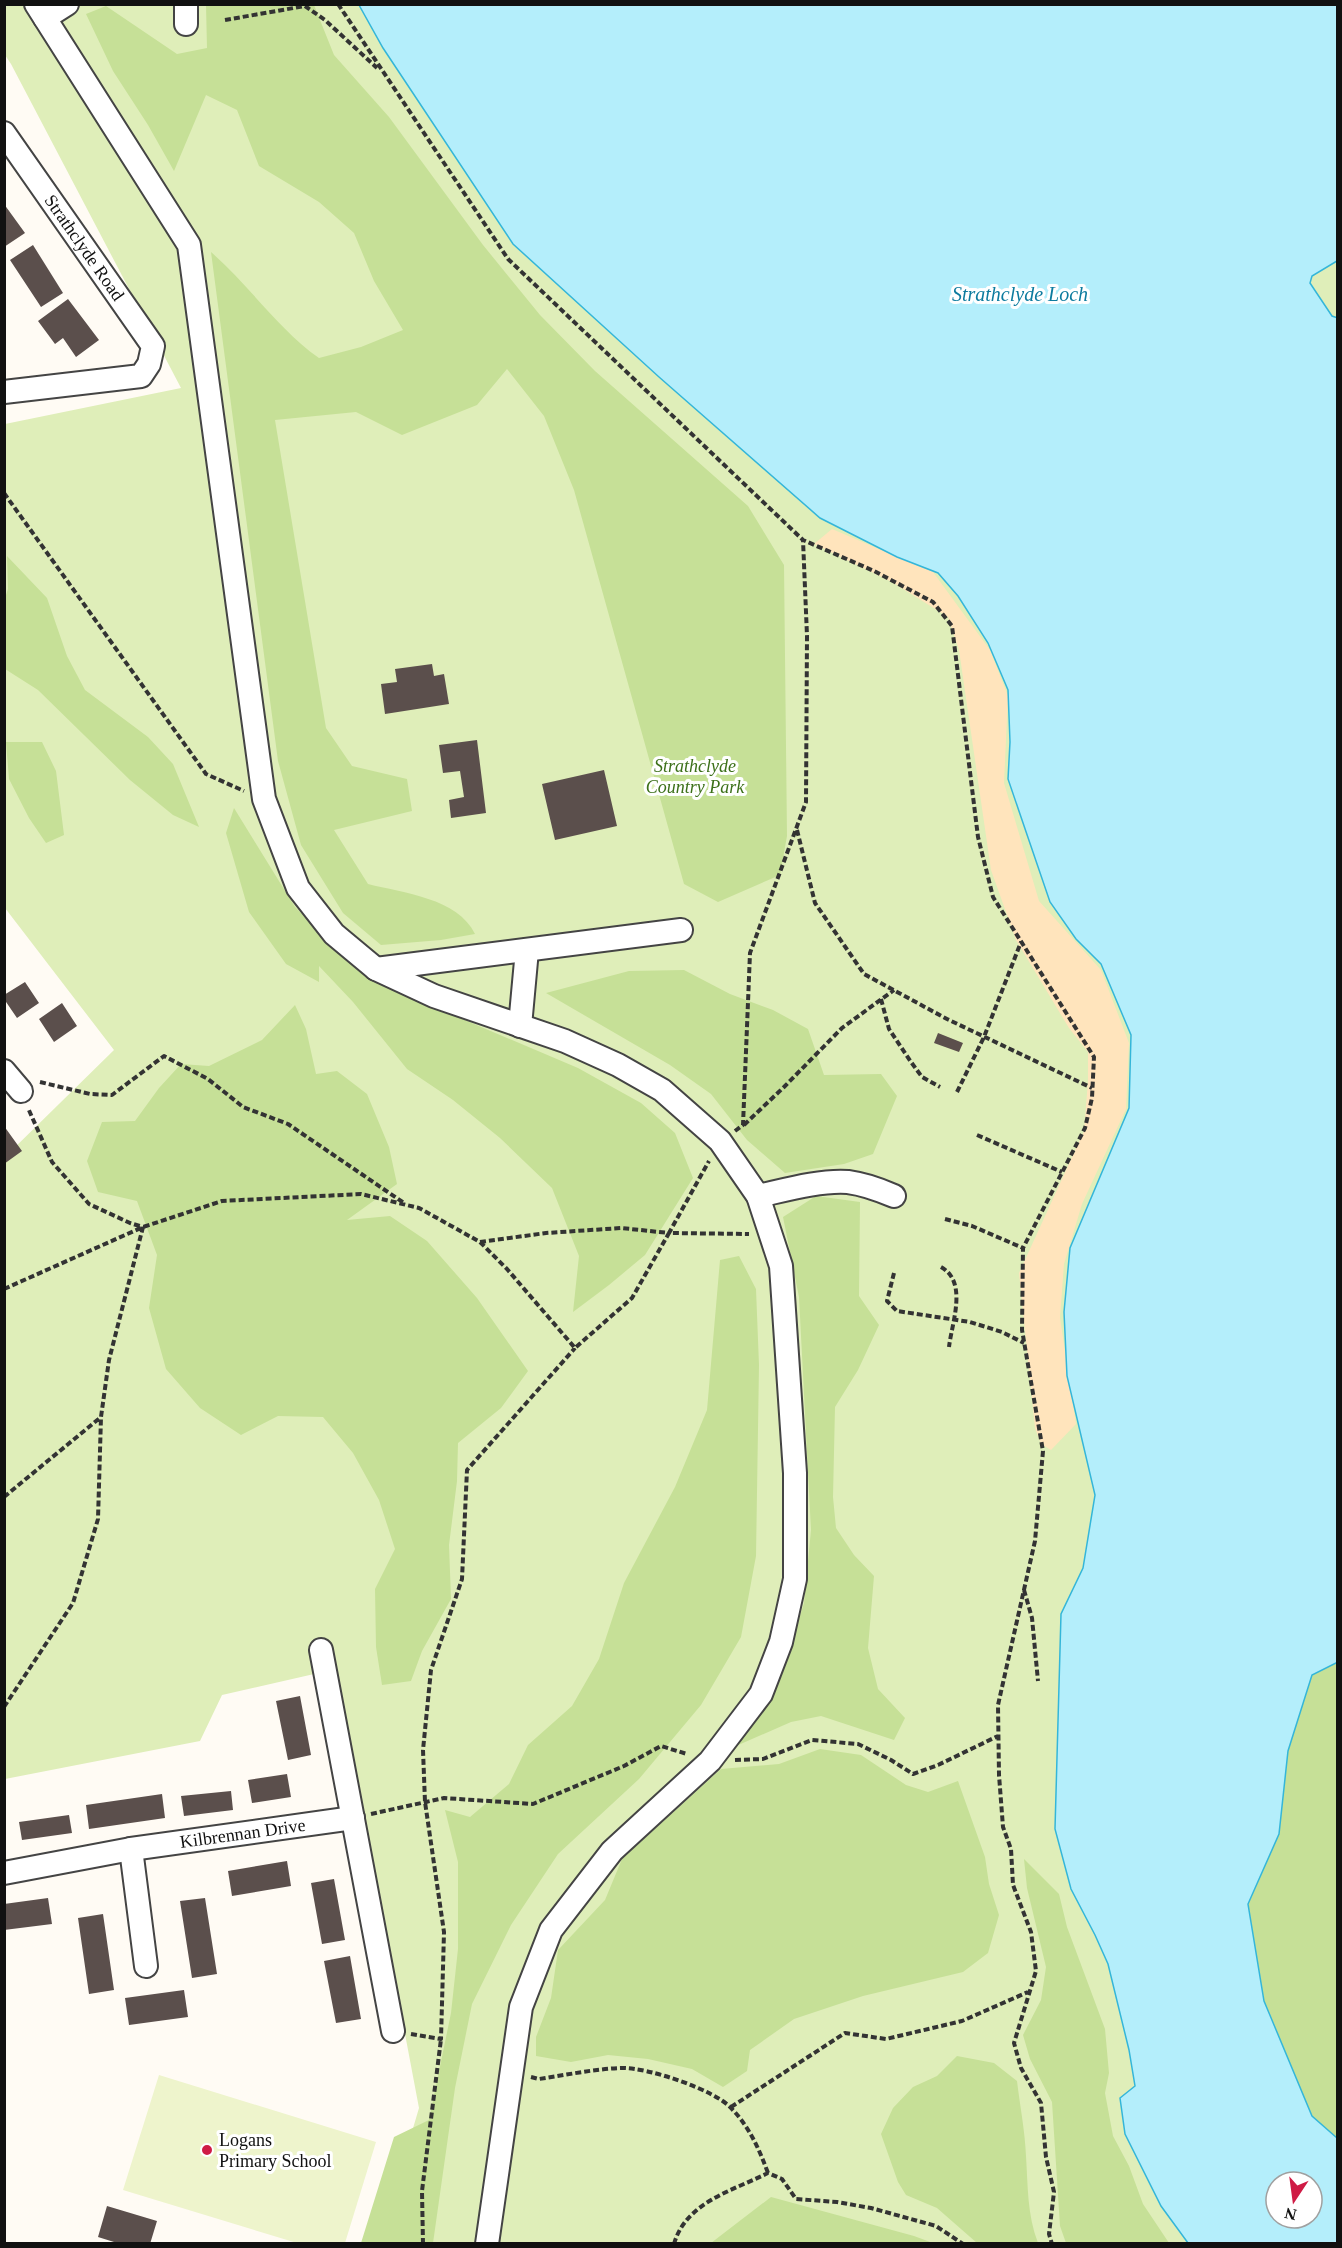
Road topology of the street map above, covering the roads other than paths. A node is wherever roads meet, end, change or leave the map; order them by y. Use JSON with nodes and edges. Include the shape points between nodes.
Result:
{"nodes":[{"id":1,"x":67,"y":4,"type":"edge"},
{"id":2,"x":40,"y":11,"type":"edge"},
{"id":3,"x":4,"y":133,"type":"edge"},
{"id":4,"x":4,"y":392,"type":"edge"},
{"id":5,"x":681,"y":930,"type":"dead end"},
{"id":6,"x":527,"y":950,"type":"junction"},
{"id":7,"x":376,"y":969,"type":"junction"},
{"id":8,"x":520,"y":1026,"type":"junction"},
{"id":9,"x":758,"y":1196,"type":"junction"},
{"id":10,"x":894,"y":1196,"type":"dead end"},
{"id":11,"x":321,"y":1650,"type":"dead end"},
{"id":12,"x":353,"y":1818,"type":"junction"},
{"id":13,"x":131,"y":1849,"type":"junction"},
{"id":14,"x":4,"y":1873,"type":"edge"},
{"id":15,"x":146,"y":1966,"type":"dead end"},
{"id":16,"x":398,"y":2019,"type":"road end"},
{"id":17,"x":487,"y":2244,"type":"edge"}],
"edges":[{"from":1,"to":2,"type":"street"},
{"from":2,"to":7,"type":"street","via":[[189,245],[264,799],[298,888],[334,934]]},
{"from":3,"to":4,"type":"street","name":"Strathclyde Road","via":[[153,346],[141,376]]},
{"from":5,"to":6,"type":"street"},
{"from":6,"to":7,"type":"street"},
{"from":6,"to":8,"type":"street"},
{"from":7,"to":8,"type":"street","via":[[434,996]]},
{"from":8,"to":9,"type":"street","via":[[565,1041],[662,1090],[720,1141]]},
{"from":9,"to":10,"type":"street","via":[[847,1182]]},
{"from":9,"to":17,"type":"street","via":[[781,1266],[795,1473],[795,1579],[781,1642],[761,1694],[710,1761],[612,1851],[551,1930],[521,2007]]},
{"from":11,"to":12,"type":"street"},
{"from":12,"to":13,"type":"street","name":"Kilbrennan Drive"},
{"from":12,"to":16,"type":"street"},
{"from":13,"to":14,"type":"street","name":"Kilbrennan Drive"},
{"from":13,"to":15,"type":"street"}]}
